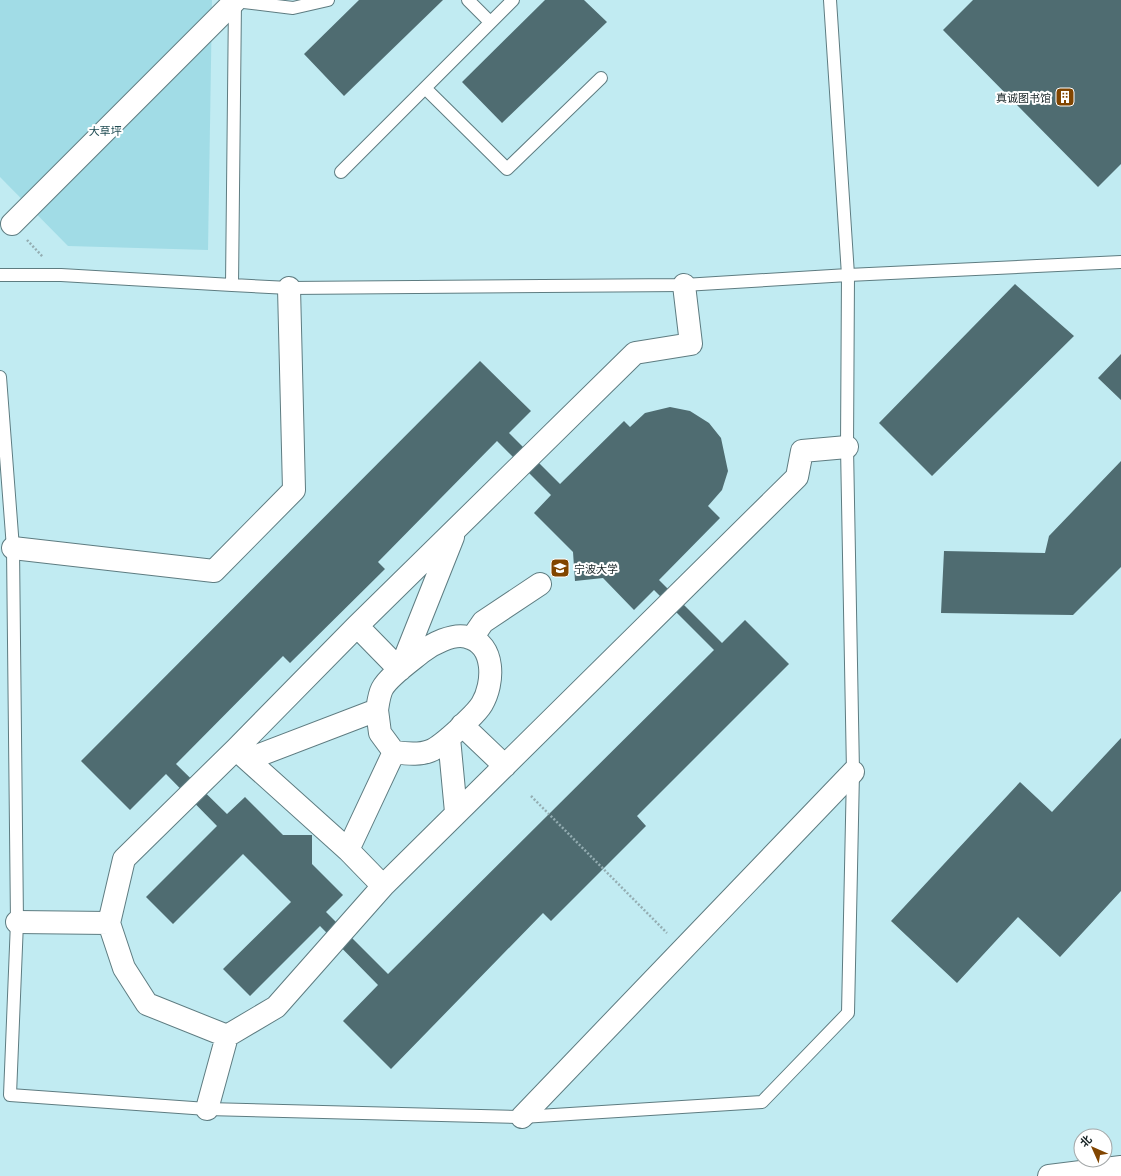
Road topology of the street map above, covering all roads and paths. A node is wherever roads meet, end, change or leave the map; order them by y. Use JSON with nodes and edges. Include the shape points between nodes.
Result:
{"nodes":[{"id":1,"x":235,"y":0,"type":"edge"},
{"id":2,"x":328,"y":0,"type":"edge"},
{"id":3,"x":468,"y":0,"type":"edge"},
{"id":4,"x":513,"y":0,"type":"edge"},
{"id":5,"x":830,"y":0,"type":"edge"},
{"id":6,"x":490,"y":22,"type":"junction"},
{"id":7,"x":601,"y":78,"type":"dead end"},
{"id":8,"x":425,"y":88,"type":"junction"},
{"id":9,"x":341,"y":172,"type":"dead end"},
{"id":10,"x":12,"y":224,"type":"joint"},
{"id":11,"x":1121,"y":262,"type":"edge"},
{"id":12,"x":0,"y":275,"type":"edge"},
{"id":13,"x":61,"y":275,"type":"junction"},
{"id":14,"x":848,"y":275,"type":"junction"},
{"id":15,"x":684,"y":285,"type":"junction"},
{"id":16,"x":232,"y":286,"type":"junction"},
{"id":17,"x":289,"y":288,"type":"junction"},
{"id":18,"x":0,"y":377,"type":"edge"},
{"id":19,"x":847,"y":446,"type":"junction"},
{"id":20,"x":456,"y":530,"type":"junction"},
{"id":21,"x":12,"y":548,"type":"junction"},
{"id":22,"x":540,"y":584,"type":"dead end"},
{"id":23,"x":357,"y":626,"type":"junction"},
{"id":24,"x":472,"y":638,"type":"junction"},
{"id":25,"x":400,"y":670,"type":"junction"},
{"id":26,"x":377,"y":710,"type":"junction"},
{"id":27,"x":455,"y":732,"type":"junction"},
{"id":28,"x":394,"y":752,"type":"junction"},
{"id":29,"x":242,"y":754,"type":"junction"},
{"id":30,"x":504,"y":766,"type":"junction"},
{"id":31,"x":852,"y":772,"type":"junction"},
{"id":32,"x":531,"y":796,"type":"dead end"},
{"id":33,"x":456,"y":812,"type":"junction"},
{"id":34,"x":348,"y":850,"type":"junction"},
{"id":35,"x":383,"y":886,"type":"junction"},
{"id":36,"x":18,"y":922,"type":"junction"},
{"id":37,"x":109,"y":923,"type":"junction"},
{"id":38,"x":683,"y":949,"type":"junction"},
{"id":39,"x":227,"y":1036,"type":"junction"},
{"id":40,"x":207,"y":1109,"type":"junction"},
{"id":41,"x":522,"y":1117,"type":"junction"},
{"id":42,"x":1121,"y":1167,"type":"edge"},
{"id":43,"x":1049,"y":1176,"type":"edge"}],
"edges":[{"from":1,"to":2,"type":"lane","via":[[293,8]]},
{"from":1,"to":10,"type":"street"},
{"from":1,"to":16,"type":"lane"},
{"from":3,"to":6,"type":"lane"},
{"from":4,"to":6,"type":"lane"},
{"from":5,"to":14,"type":"lane"},
{"from":6,"to":8,"type":"lane"},
{"from":7,"to":8,"type":"lane","via":[[507,169]]},
{"from":8,"to":9,"type":"lane"},
{"from":10,"to":13,"type":"path"},
{"from":11,"to":14,"type":"lane"},
{"from":12,"to":13,"type":"lane"},
{"from":13,"to":16,"type":"lane"},
{"from":14,"to":15,"type":"lane"},
{"from":14,"to":19,"type":"lane"},
{"from":15,"to":17,"type":"lane"},
{"from":15,"to":20,"type":"street","via":[[691,344],[635,353]]},
{"from":16,"to":17,"type":"lane"},
{"from":17,"to":21,"type":"street","via":[[294,490],[214,570]]},
{"from":18,"to":21,"type":"lane"},
{"from":19,"to":30,"type":"street","via":[[802,451],[797,477]]},
{"from":19,"to":31,"type":"lane"},
{"from":20,"to":23,"type":"street"},
{"from":20,"to":25,"type":"street"},
{"from":21,"to":36,"type":"lane"},
{"from":22,"to":24,"type":"street","via":[[483,622]]},
{"from":23,"to":25,"type":"street"},
{"from":23,"to":29,"type":"street"},
{"from":24,"to":25,"type":"street","via":[[452,637],[428,648]]},
{"from":24,"to":27,"type":"street","via":[[482,647],[490,661],[490,677],[481,705]]},
{"from":25,"to":26,"type":"street","via":[[382,689]]},
{"from":26,"to":28,"type":"street","via":[[380,733]]},
{"from":26,"to":29,"type":"street"},
{"from":27,"to":28,"type":"street","via":[[438,748],[417,755]]},
{"from":27,"to":30,"type":"street"},
{"from":27,"to":33,"type":"street"},
{"from":28,"to":34,"type":"street"},
{"from":29,"to":34,"type":"street"},
{"from":29,"to":37,"type":"street","via":[[124,859]]},
{"from":30,"to":33,"type":"street"},
{"from":31,"to":38,"type":"street"},
{"from":31,"to":41,"type":"lane","via":[[848,1014],[762,1102]]},
{"from":32,"to":38,"type":"path"},
{"from":33,"to":35,"type":"street"},
{"from":34,"to":35,"type":"street"},
{"from":35,"to":39,"type":"street","via":[[276,1007]]},
{"from":36,"to":37,"type":"street"},
{"from":36,"to":40,"type":"lane","via":[[10,1095]]},
{"from":37,"to":39,"type":"street","via":[[124,968],[147,1004]]},
{"from":38,"to":41,"type":"street"},
{"from":39,"to":40,"type":"street"},
{"from":40,"to":41,"type":"lane"},
{"from":42,"to":43,"type":"street"}]}
